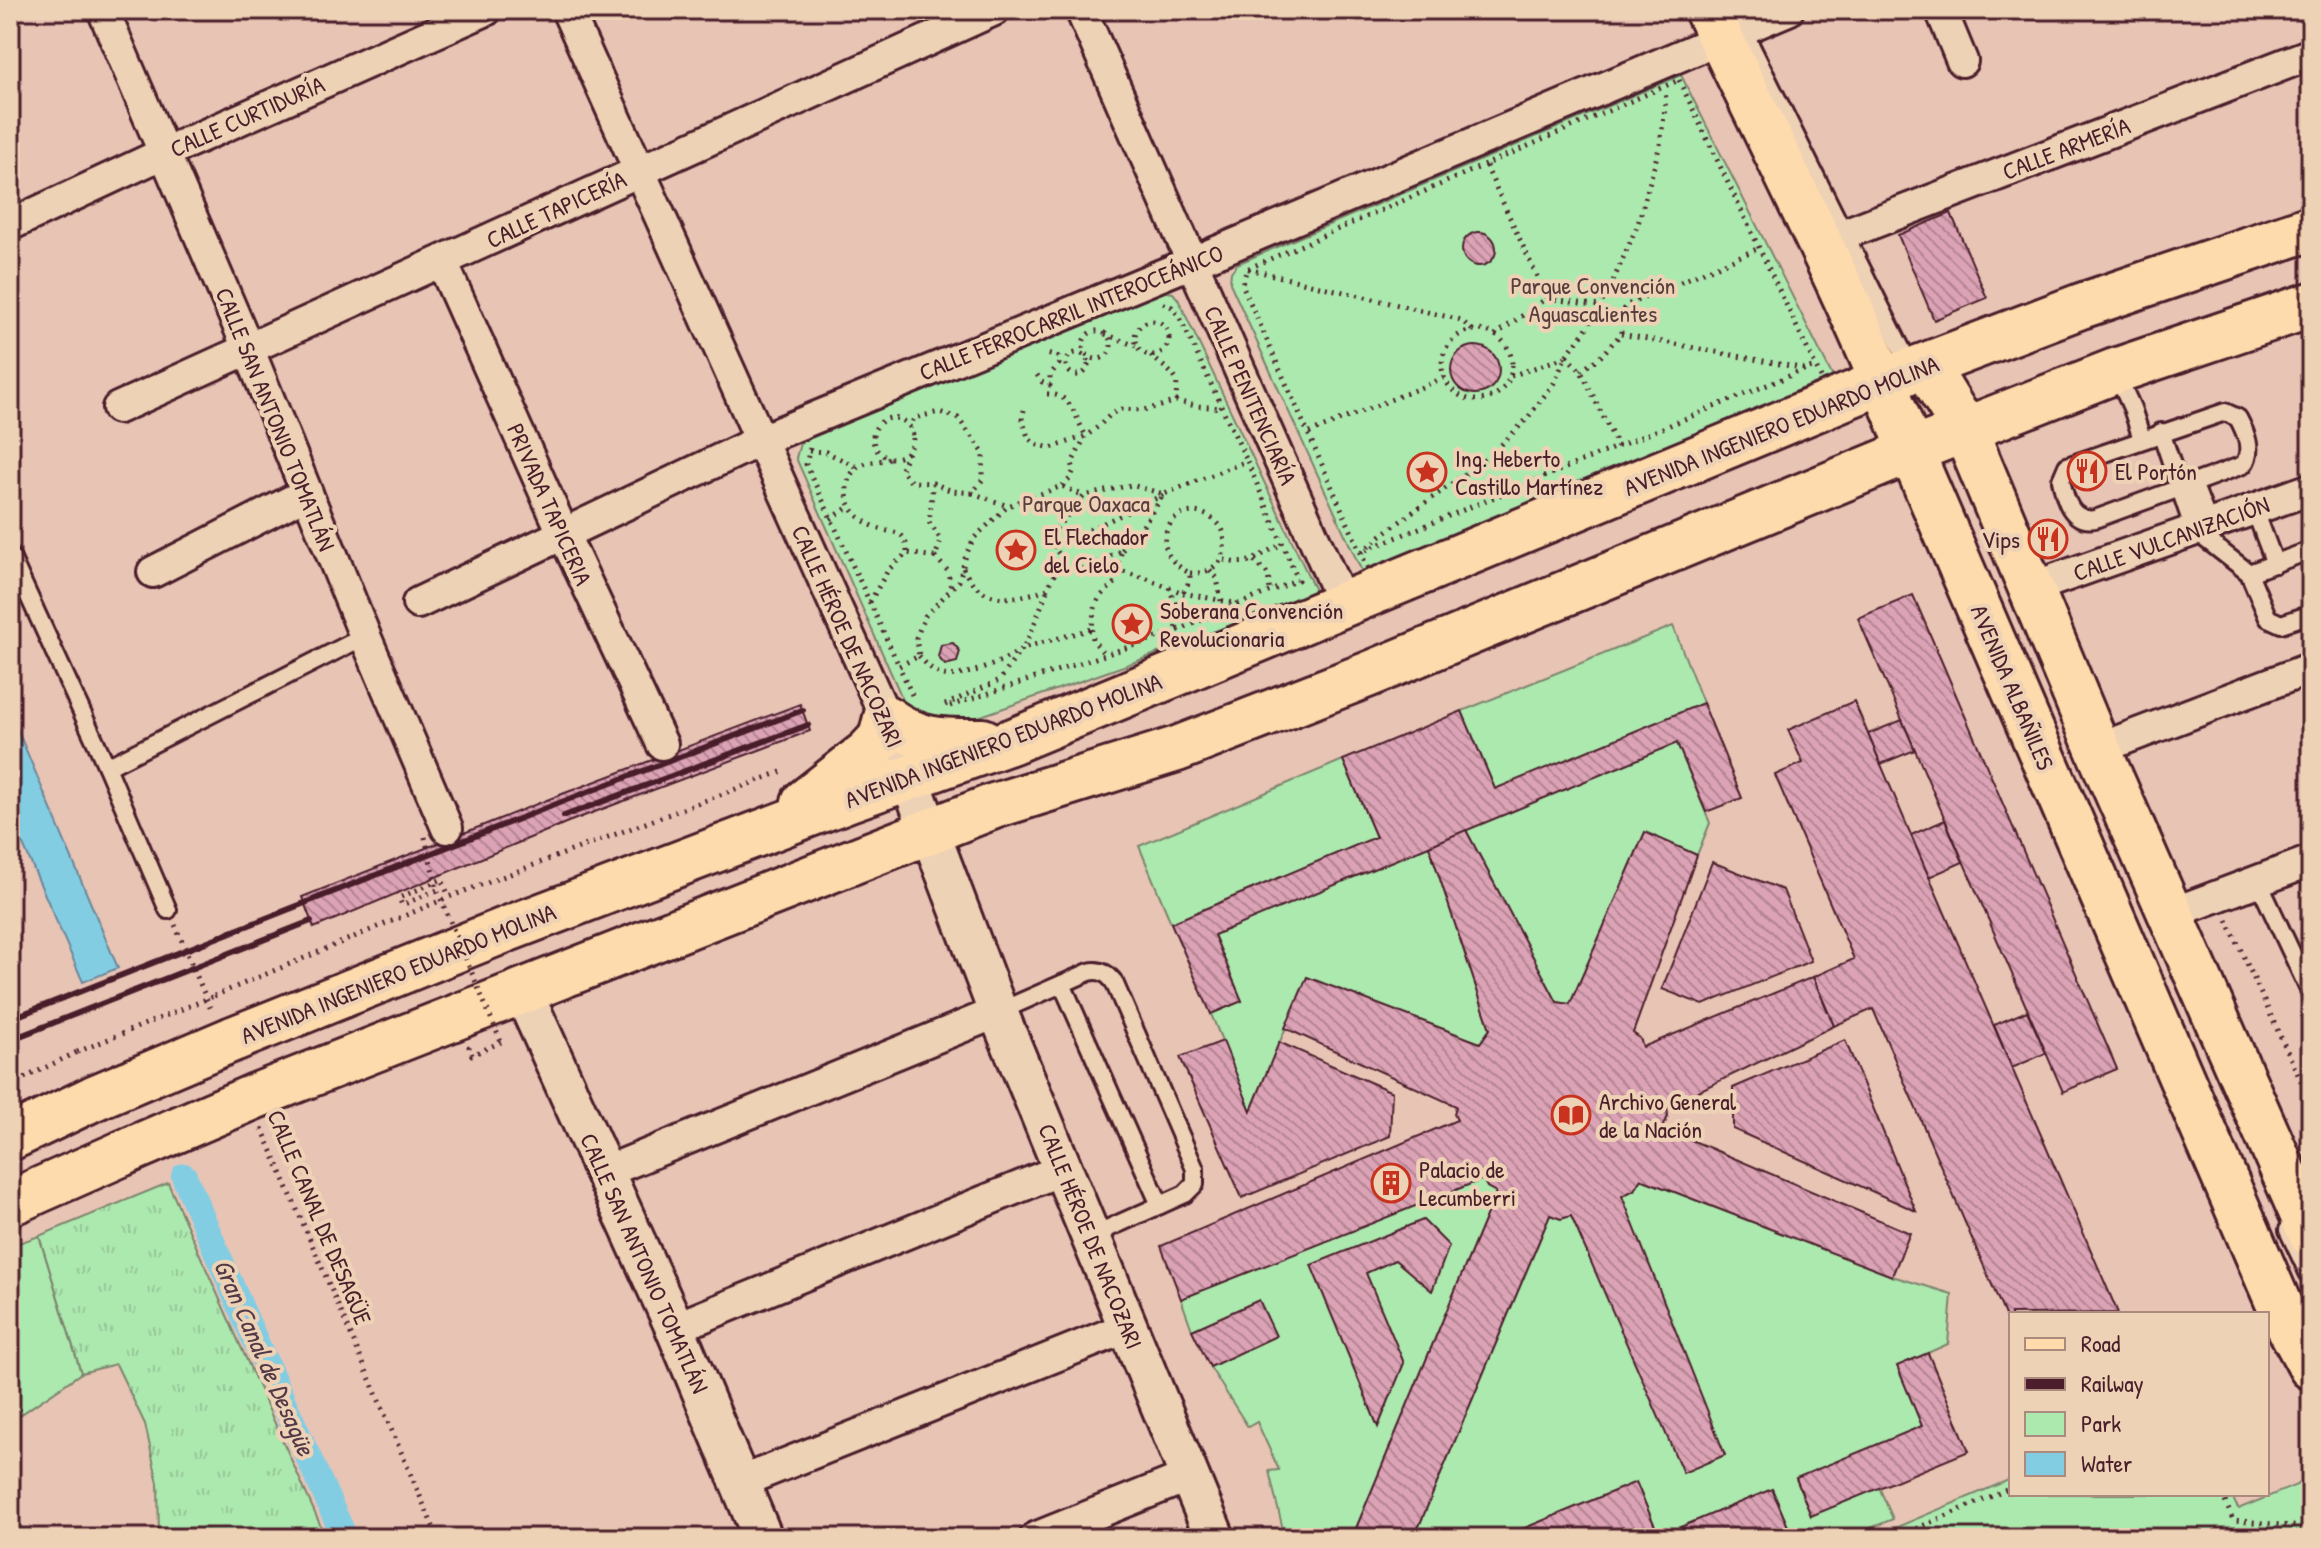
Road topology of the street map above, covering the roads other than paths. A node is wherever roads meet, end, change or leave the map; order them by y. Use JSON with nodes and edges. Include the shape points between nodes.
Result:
{"nodes":[{"id":1,"x":103,"y":10,"type":"edge"},
{"id":2,"x":486,"y":10,"type":"edge"},
{"id":3,"x":567,"y":10,"type":"edge"},
{"id":4,"x":994,"y":10,"type":"edge"},
{"id":5,"x":1081,"y":10,"type":"edge"},
{"id":6,"x":1788,"y":10,"type":"edge"},
{"id":7,"x":1941,"y":10,"type":"edge"},
{"id":8,"x":1726,"y":22,"type":"edge"},
{"id":9,"x":2311,"y":54,"type":"edge"},
{"id":10,"x":1962,"y":61,"type":"dead end"},
{"id":11,"x":164,"y":153,"type":"junction"},
{"id":12,"x":639,"y":169,"type":"junction"},
{"id":13,"x":10,"y":225,"type":"edge"},
{"id":14,"x":2311,"y":228,"type":"edge"},
{"id":15,"x":1832,"y":238,"type":"junction"},
{"id":16,"x":442,"y":262,"type":"junction"},
{"id":17,"x":1193,"y":262,"type":"junction"},
{"id":18,"x":2311,"y":305,"type":"edge"},
{"id":19,"x":248,"y":348,"type":"junction"},
{"id":20,"x":2115,"y":371,"type":"junction"},
{"id":21,"x":1910,"y":376,"type":"junction"},
{"id":22,"x":118,"y":408,"type":"dead end"},
{"id":23,"x":2161,"y":432,"type":"junction"},
{"id":24,"x":2142,"y":439,"type":"junction"},
{"id":25,"x":761,"y":440,"type":"junction"},
{"id":26,"x":1942,"y":440,"type":"junction"},
{"id":27,"x":2186,"y":485,"type":"junction"},
{"id":28,"x":2311,"y":489,"type":"edge"},
{"id":29,"x":307,"y":493,"type":"junction"},
{"id":30,"x":2254,"y":508,"type":"junction"},
{"id":31,"x":2202,"y":527,"type":"junction"},
{"id":32,"x":563,"y":533,"type":"junction"},
{"id":33,"x":2311,"y":550,"type":"edge"},
{"id":34,"x":10,"y":555,"type":"edge"},
{"id":35,"x":2275,"y":564,"type":"junction"},
{"id":36,"x":153,"y":572,"type":"dead end"},
{"id":37,"x":2249,"y":573,"type":"junction"},
{"id":38,"x":2031,"y":588,"type":"junction"},
{"id":39,"x":418,"y":603,"type":"dead end"},
{"id":40,"x":1343,"y":604,"type":"junction"},
{"id":41,"x":2311,"y":614,"type":"edge"},
{"id":42,"x":365,"y":636,"type":"junction"},
{"id":43,"x":2311,"y":668,"type":"edge"},
{"id":44,"x":2057,"y":693,"type":"dead end"},
{"id":45,"x":902,"y":712,"type":"junction"},
{"id":46,"x":1013,"y":741,"type":"junction"},
{"id":47,"x":662,"y":744,"type":"dead end"},
{"id":48,"x":2098,"y":749,"type":"junction"},
{"id":49,"x":107,"y":767,"type":"junction"},
{"id":50,"x":909,"y":777,"type":"junction"},
{"id":51,"x":769,"y":829,"type":"junction"},
{"id":52,"x":930,"y":830,"type":"junction"},
{"id":53,"x":436,"y":833,"type":"road end"},
{"id":54,"x":2311,"y":861,"type":"edge"},
{"id":55,"x":2258,"y":881,"type":"junction"},
{"id":56,"x":2156,"y":903,"type":"junction"},
{"id":57,"x":168,"y":910,"type":"road end"},
{"id":58,"x":1062,"y":984,"type":"junction"},
{"id":59,"x":522,"y":990,"type":"junction"},
{"id":60,"x":2311,"y":994,"type":"edge"},
{"id":61,"x":998,"y":1012,"type":"junction"},
{"id":62,"x":10,"y":1138,"type":"edge"},
{"id":63,"x":1063,"y":1169,"type":"junction"},
{"id":64,"x":605,"y":1172,"type":"junction"},
{"id":65,"x":10,"y":1203,"type":"edge"},
{"id":66,"x":1160,"y":1205,"type":"junction"},
{"id":67,"x":2301,"y":1216,"type":"edge"},
{"id":68,"x":1091,"y":1236,"type":"junction"},
{"id":69,"x":2311,"y":1279,"type":"edge"},
{"id":70,"x":1128,"y":1327,"type":"junction"},
{"id":71,"x":675,"y":1328,"type":"junction"},
{"id":72,"x":2311,"y":1367,"type":"edge"},
{"id":73,"x":1189,"y":1476,"type":"junction"},
{"id":74,"x":740,"y":1482,"type":"junction"},
{"id":75,"x":763,"y":1538,"type":"edge"},
{"id":76,"x":1035,"y":1538,"type":"edge"},
{"id":77,"x":1215,"y":1538,"type":"edge"}],
"edges":[{"from":1,"to":11,"type":"street","name":"CALLE SAN ANTONIO TOMATLÁN"},
{"from":2,"to":11,"type":"street","name":"CALLE CURTIDURÍA"},
{"from":3,"to":12,"type":"street","name":"CALLE HÉROE DE NACOZARI"},
{"from":4,"to":12,"type":"street","name":"CALLE TAPICERÍA"},
{"from":5,"to":17,"type":"street","name":"CALLE PENITENCIARÍA"},
{"from":6,"to":8,"type":"street","name":"CALLE FERROCARRIL INTEROCEÁNICO"},
{"from":7,"to":10,"type":"street"},
{"from":8,"to":15,"type":"main road","name":"AVENIDA ALBAÑILES"},
{"from":8,"to":17,"type":"street","name":"CALLE FERROCARRIL INTEROCEÁNICO"},
{"from":9,"to":15,"type":"street","name":"CALLE ARMERÍA"},
{"from":11,"to":13,"type":"street","name":"CALLE CURTIDURÍA"},
{"from":11,"to":19,"type":"street","name":"CALLE SAN ANTONIO TOMATLÁN"},
{"from":12,"to":16,"type":"street","name":"CALLE TAPICERÍA"},
{"from":12,"to":25,"type":"street","name":"CALLE HÉROE DE NACOZARI"},
{"from":14,"to":21,"type":"main road","name":"AVENIDA INGENIERO EDUARDO MOLINA","via":[[2081,306]]},
{"from":15,"to":21,"type":"main road","name":"AVENIDA ALBAÑILES"},
{"from":16,"to":19,"type":"street","name":"CALLE TAPICERÍA"},
{"from":16,"to":32,"type":"street","name":"PRIVADA TAPICERIA"},
{"from":17,"to":25,"type":"street","name":"CALLE FERROCARRIL INTEROCEÁNICO"},
{"from":17,"to":40,"type":"street","name":"CALLE PENITENCIARÍA"},
{"from":18,"to":20,"type":"main road"},
{"from":19,"to":22,"type":"street","name":"CALLE TAPICERÍA"},
{"from":19,"to":29,"type":"street","name":"CALLE SAN ANTONIO TOMATLÁN"},
{"from":20,"to":24,"type":"lane"},
{"from":20,"to":26,"type":"main road"},
{"from":21,"to":26,"type":"main road","name":"AVENIDA ALBAÑILES"},
{"from":21,"to":26,"type":"main road","name":"AVENIDA ALBAÑILES"},
{"from":21,"to":40,"type":"main road","name":"AVENIDA INGENIERO EDUARDO MOLINA"},
{"from":23,"to":24,"type":"lane"},
{"from":23,"to":27,"type":"lane"},
{"from":23,"to":27,"type":"lane","via":[[2218,413],[2238,418],[2249,445],[2248,459],[2237,469]]},
{"from":24,"to":27,"type":"lane","via":[[2067,466],[2061,480],[2074,514],[2095,519]]},
{"from":25,"to":32,"type":"street","name":"CALLE FERROCARRIL INTEROCEÁNICO"},
{"from":25,"to":45,"type":"street","name":"CALLE HÉROE DE NACOZARI"},
{"from":26,"to":38,"type":"main road","name":"AVENIDA ALBAÑILES"},
{"from":26,"to":52,"type":"main road","via":[[1177,749]]},
{"from":26,"to":72,"type":"main road","name":"AVENIDA ALBAÑILES","via":[[2149,999],[2287,1323]]},
{"from":27,"to":31,"type":"lane"},
{"from":28,"to":30,"type":"street","name":"CALLE VULCANIZACIÓN"},
{"from":29,"to":36,"type":"street"},
{"from":29,"to":42,"type":"street","name":"CALLE SAN ANTONIO TOMATLÁN"},
{"from":30,"to":31,"type":"street","name":"CALLE VULCANIZACIÓN"},
{"from":30,"to":35,"type":"lane"},
{"from":31,"to":37,"type":"lane"},
{"from":31,"to":38,"type":"street","name":"CALLE VULCANIZACIÓN"},
{"from":32,"to":39,"type":"street","name":"CALLE FERROCARRIL INTEROCEÁNICO"},
{"from":32,"to":47,"type":"street","name":"PRIVADA TAPICERIA"},
{"from":33,"to":35,"type":"lane"},
{"from":34,"to":49,"type":"lane"},
{"from":35,"to":37,"type":"lane"},
{"from":37,"to":41,"type":"lane","via":[[2264,612],[2274,622],[2289,623]]},
{"from":38,"to":48,"type":"main road","name":"AVENIDA ALBAÑILES"},
{"from":40,"to":46,"type":"main road","name":"AVENIDA INGENIERO EDUARDO MOLINA"},
{"from":42,"to":49,"type":"lane"},
{"from":42,"to":53,"type":"street","name":"CALLE SAN ANTONIO TOMATLÁN"},
{"from":43,"to":48,"type":"street"},
{"from":44,"to":56,"type":"lane"},
{"from":45,"to":46,"type":"main road","via":[[901,729],[920,737]]},
{"from":45,"to":50,"type":"street","name":"CALLE HÉROE DE NACOZARI"},
{"from":45,"to":51,"type":"main road","via":[[868,752]]},
{"from":46,"to":50,"type":"main road","name":"AVENIDA INGENIERO EDUARDO MOLINA"},
{"from":48,"to":56,"type":"main road","name":"AVENIDA ALBAÑILES"},
{"from":49,"to":57,"type":"lane"},
{"from":50,"to":51,"type":"main road","name":"AVENIDA INGENIERO EDUARDO MOLINA"},
{"from":50,"to":52,"type":"street","name":"CALLE HÉROE DE NACOZARI"},
{"from":51,"to":62,"type":"main road","name":"AVENIDA INGENIERO EDUARDO MOLINA","bridge":true,"via":[[510,928],[223,1025],[96,1097]]},
{"from":52,"to":59,"type":"main road"},
{"from":52,"to":61,"type":"street","name":"CALLE HÉROE DE NACOZARI"},
{"from":54,"to":55,"type":"street"},
{"from":55,"to":56,"type":"street","via":[[2217,897]]},
{"from":55,"to":60,"type":"lane"},
{"from":56,"to":67,"type":"main road","name":"AVENIDA ALBAÑILES"},
{"from":58,"to":61,"type":"lane"},
{"from":58,"to":66,"type":"lane"},
{"from":58,"to":66,"type":"lane","via":[[1096,971],[1114,982],[1197,1177],[1191,1190]]},
{"from":59,"to":64,"type":"street","name":"CALLE SAN ANTONIO TOMATLÁN"},
{"from":59,"to":65,"type":"main road","bridge":true,"via":[[257,1105],[121,1154]]},
{"from":61,"to":63,"type":"street","name":"CALLE HÉROE DE NACOZARI"},
{"from":61,"to":64,"type":"street"},
{"from":63,"to":68,"type":"street","name":"CALLE HÉROE DE NACOZARI"},
{"from":63,"to":71,"type":"street"},
{"from":64,"to":71,"type":"street","name":"CALLE SAN ANTONIO TOMATLÁN"},
{"from":66,"to":68,"type":"lane"},
{"from":67,"to":69,"type":"lane"},
{"from":68,"to":70,"type":"street","name":"CALLE HÉROE DE NACOZARI"},
{"from":70,"to":73,"type":"street","name":"CALLE HÉROE DE NACOZARI"},
{"from":70,"to":74,"type":"street"},
{"from":71,"to":74,"type":"street","name":"CALLE SAN ANTONIO TOMATLÁN"},
{"from":73,"to":76,"type":"street"},
{"from":73,"to":77,"type":"street","name":"CALLE HÉROE DE NACOZARI"},
{"from":74,"to":75,"type":"street","name":"CALLE SAN ANTONIO TOMATLÁN"}]}
